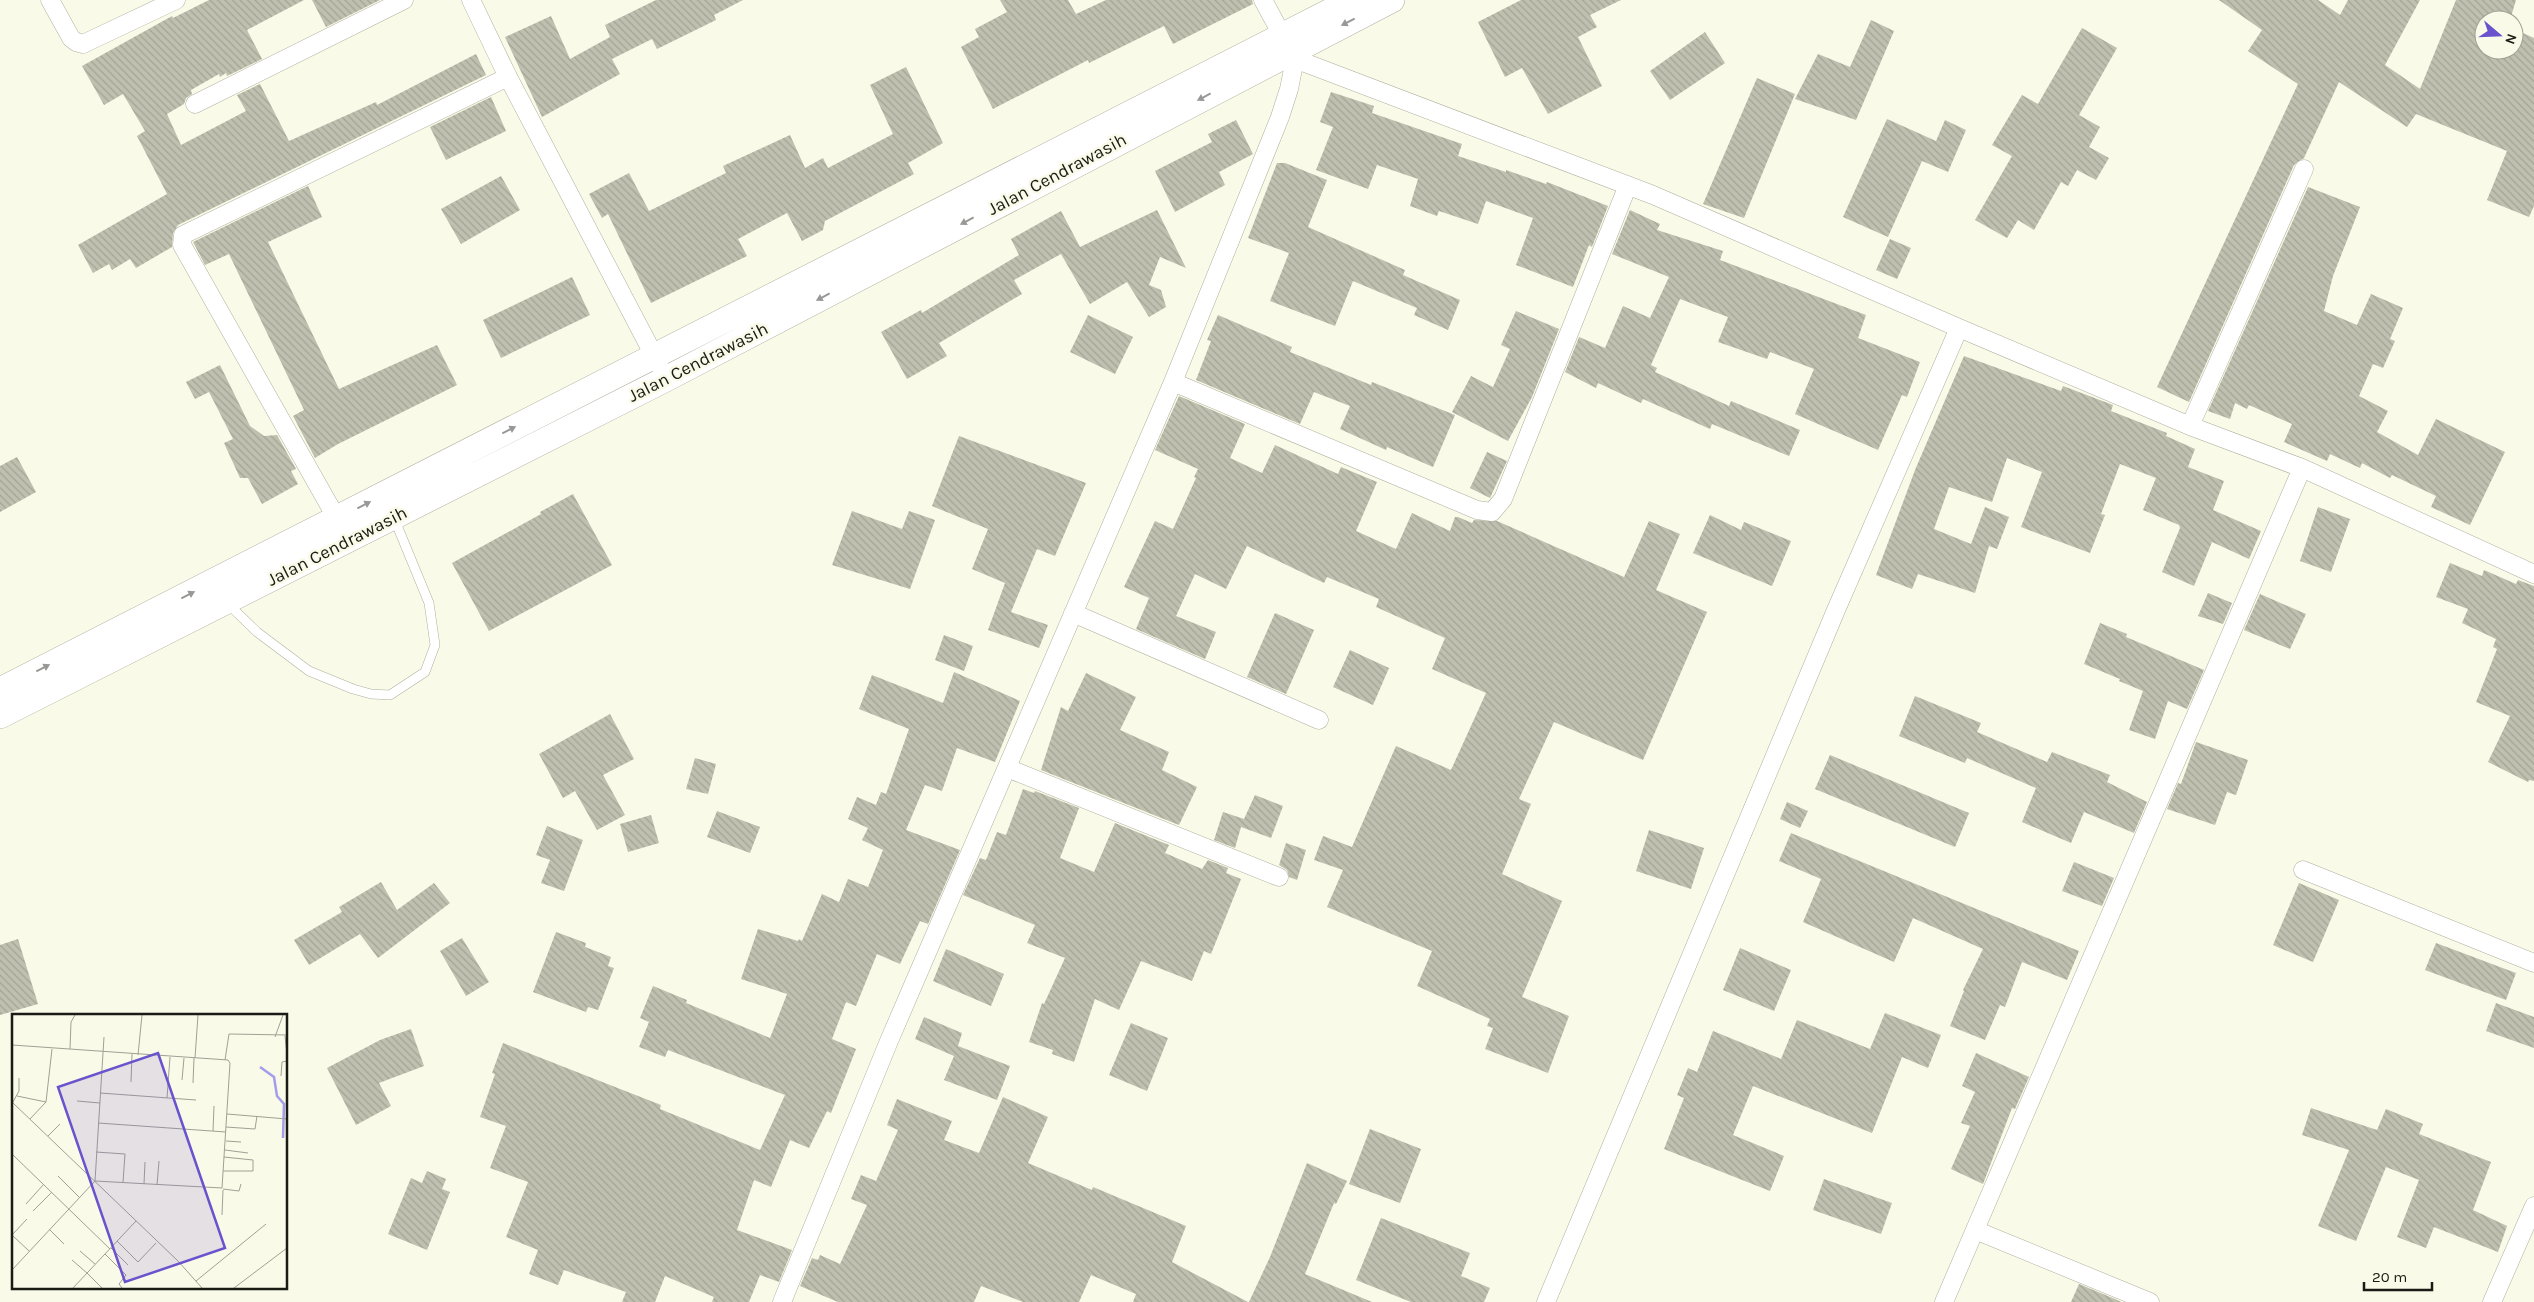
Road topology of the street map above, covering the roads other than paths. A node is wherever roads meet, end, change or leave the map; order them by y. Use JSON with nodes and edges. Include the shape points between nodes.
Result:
{"nodes":[{"id":1,"x":50,"y":0,"type":"edge"},
{"id":2,"x":176,"y":0,"type":"edge"},
{"id":3,"x":404,"y":0,"type":"edge"},
{"id":4,"x":471,"y":0,"type":"edge"},
{"id":5,"x":1263,"y":0,"type":"edge"},
{"id":6,"x":1352,"y":0,"type":"edge"},
{"id":7,"x":1392,"y":0,"type":"edge"},
{"id":8,"x":1289,"y":48,"type":"junction"},
{"id":9,"x":508,"y":77,"type":"junction"},
{"id":10,"x":195,"y":104,"type":"dead end"},
{"id":11,"x":2304,"y":169,"type":"dead end"},
{"id":12,"x":1628,"y":185,"type":"junction"},
{"id":13,"x":1959,"y":328,"type":"junction"},
{"id":14,"x":654,"y":355,"type":"junction"},
{"id":15,"x":666,"y":379,"type":"junction"},
{"id":16,"x":1173,"y":382,"type":"junction"},
{"id":17,"x":2190,"y":426,"type":"junction"},
{"id":18,"x":2302,"y":468,"type":"junction"},
{"id":19,"x":394,"y":518,"type":"junction"},
{"id":20,"x":337,"y":519,"type":"junction"},
{"id":21,"x":2534,"y":574,"type":"edge"},
{"id":22,"x":226,"y":602,"type":"junction"},
{"id":23,"x":1073,"y":613,"type":"junction"},
{"id":24,"x":0,"y":690,"type":"edge"},
{"id":25,"x":0,"y":716,"type":"edge"},
{"id":26,"x":1319,"y":720,"type":"dead end"},
{"id":27,"x":1007,"y":768,"type":"junction"},
{"id":28,"x":2303,"y":870,"type":"dead end"},
{"id":29,"x":1279,"y":876,"type":"dead end"},
{"id":30,"x":2534,"y":963,"type":"edge"},
{"id":31,"x":2534,"y":1206,"type":"edge"},
{"id":32,"x":1975,"y":1230,"type":"junction"},
{"id":33,"x":782,"y":1302,"type":"edge"},
{"id":34,"x":1546,"y":1302,"type":"edge"},
{"id":35,"x":1944,"y":1302,"type":"edge"},
{"id":36,"x":2150,"y":1302,"type":"edge"},
{"id":37,"x":2492,"y":1302,"type":"edge"}],
"edges":[{"from":1,"to":2,"type":"street","via":[[71,38],[84,44]]},
{"from":3,"to":10,"type":"street"},
{"from":4,"to":9,"type":"street"},
{"from":5,"to":8,"type":"street"},
{"from":6,"to":8,"type":"main road","name":"Jalan Cendrawasih"},
{"from":7,"to":8,"type":"main road","name":"Jalan Cendrawasih","one_way":true},
{"from":8,"to":12,"type":"street"},
{"from":8,"to":14,"type":"main road","name":"Jalan Cendrawasih"},
{"from":8,"to":15,"type":"main road","name":"Jalan Cendrawasih","one_way":true},
{"from":8,"to":16,"type":"street","via":[[1289,89],[1280,117]]},
{"from":9,"to":14,"type":"street"},
{"from":9,"to":20,"type":"street","via":[[183,235],[182,245]]},
{"from":11,"to":17,"type":"street"},
{"from":12,"to":13,"type":"street"},
{"from":12,"to":16,"type":"street","via":[[1504,499],[1492,512],[1477,510]]},
{"from":13,"to":17,"type":"street"},
{"from":13,"to":34,"type":"street","via":[[1836,610]]},
{"from":14,"to":15,"type":"street"},
{"from":20,"to":14,"type":"main road","name":"Jalan Cendrawasih","one_way":true},
{"from":15,"to":19,"type":"main road","name":"Jalan Cendrawasih"},
{"from":16,"to":23,"type":"street"},
{"from":17,"to":18,"type":"street"},
{"from":18,"to":21,"type":"street"},
{"from":18,"to":32,"type":"street"},
{"from":19,"to":22,"type":"main road","name":"Jalan Cendrawasih"},
{"from":19,"to":22,"type":"lane","via":[[429,603],[435,645],[425,672],[390,695],[353,689],[309,671],[257,632]]},
{"from":24,"to":20,"type":"main road","name":"Jalan Cendrawasih","one_way":true},
{"from":22,"to":25,"type":"main road","name":"Jalan Cendrawasih"},
{"from":23,"to":26,"type":"street"},
{"from":23,"to":27,"type":"street"},
{"from":27,"to":29,"type":"street"},
{"from":27,"to":33,"type":"street","via":[[889,1041]]},
{"from":28,"to":30,"type":"street"},
{"from":31,"to":37,"type":"street"},
{"from":32,"to":35,"type":"street"},
{"from":32,"to":36,"type":"street"}]}
